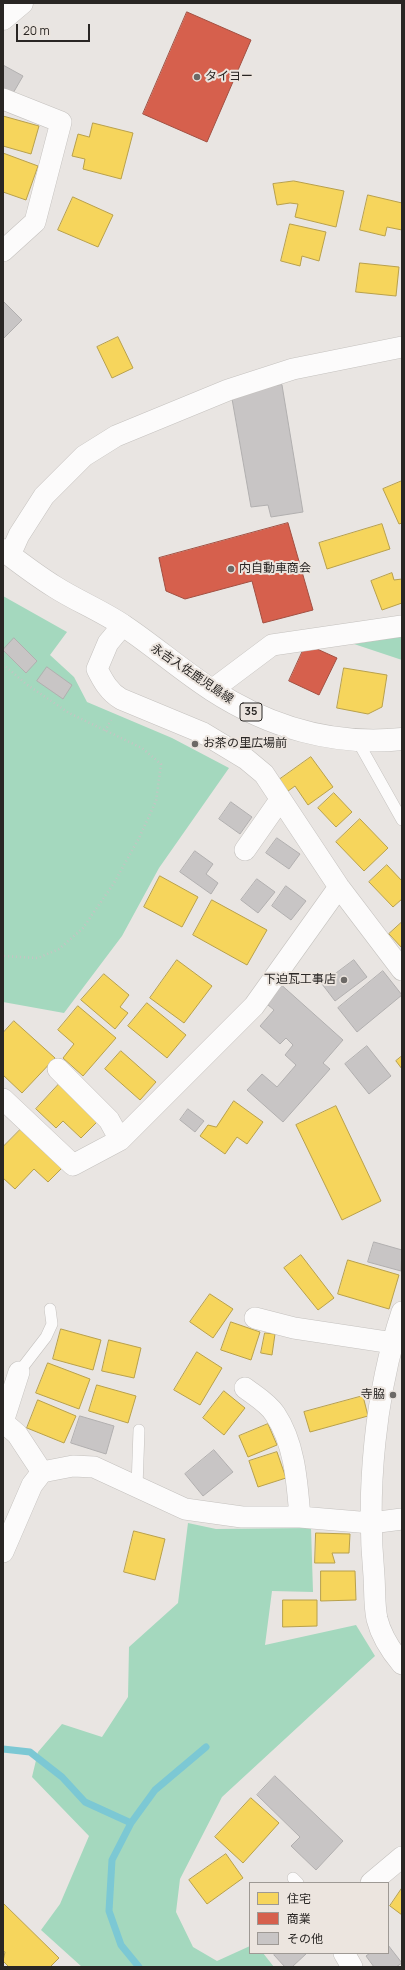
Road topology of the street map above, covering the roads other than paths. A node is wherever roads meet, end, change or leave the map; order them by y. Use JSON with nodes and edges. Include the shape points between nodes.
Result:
{"nodes":[{"id":1,"x":22,"y":3,"type":"edge"},
{"id":2,"x":3,"y":19,"type":"edge"},
{"id":3,"x":3,"y":99,"type":"edge"},
{"id":4,"x":3,"y":251,"type":"edge"},
{"id":5,"x":402,"y":347,"type":"edge"},
{"id":6,"x":6,"y":553,"type":"edge"},
{"id":7,"x":123,"y":625,"type":"junction"},
{"id":8,"x":402,"y":626,"type":"edge"},
{"id":9,"x":212,"y":690,"type":"junction"},
{"id":10,"x":402,"y":739,"type":"edge"},
{"id":11,"x":357,"y":740,"type":"junction"},
{"id":12,"x":280,"y":800,"type":"junction"},
{"id":13,"x":402,"y":820,"type":"edge"},
{"id":14,"x":245,"y":850,"type":"dead end"},
{"id":15,"x":339,"y":887,"type":"junction"},
{"id":16,"x":402,"y":970,"type":"edge"},
{"id":17,"x":58,"y":1069,"type":"dead end"},
{"id":18,"x":3,"y":1099,"type":"edge"},
{"id":19,"x":120,"y":1140,"type":"junction"},
{"id":20,"x":50,"y":1309,"type":"dead end"},
{"id":21,"x":402,"y":1312,"type":"edge"},
{"id":22,"x":255,"y":1318,"type":"dead end"},
{"id":23,"x":393,"y":1342,"type":"junction"},
{"id":24,"x":19,"y":1372,"type":"joint"},
{"id":25,"x":244,"y":1388,"type":"dead end"},
{"id":26,"x":3,"y":1422,"type":"edge"},
{"id":27,"x":139,"y":1430,"type":"dead end"},
{"id":28,"x":42,"y":1472,"type":"junction"},
{"id":29,"x":137,"y":1487,"type":"junction"},
{"id":30,"x":300,"y":1517,"type":"junction"},
{"id":31,"x":402,"y":1519,"type":"edge"},
{"id":32,"x":371,"y":1523,"type":"junction"},
{"id":33,"x":3,"y":1552,"type":"edge"},
{"id":34,"x":402,"y":1664,"type":"edge"},
{"id":35,"x":402,"y":1857,"type":"edge"},
{"id":36,"x":372,"y":1882,"type":"edge"},
{"id":37,"x":345,"y":1954,"type":"edge"},
{"id":38,"x":352,"y":1967,"type":"edge"}],
"edges":[{"from":1,"to":2,"type":"main road"},
{"from":3,"to":4,"type":"street","via":[[61,122],[35,222]]},
{"from":5,"to":6,"type":"street","via":[[278,374],[228,390],[116,436],[84,456],[44,496]]},
{"from":6,"to":7,"type":"main road","name":"永吉入佐鹿児島線","number":"35","via":[[54,587]]},
{"from":7,"to":9,"type":"main road","name":"永吉入佐鹿児島線","number":"35"},
{"from":7,"to":12,"type":"street","via":[[108,642],[97,669],[113,694],[203,733],[241,756],[264,774]]},
{"from":8,"to":9,"type":"street","via":[[272,645]]},
{"from":9,"to":11,"type":"main road","name":"永吉入佐鹿児島線","number":"35","via":[[291,729],[323,737]]},
{"from":10,"to":11,"type":"main road","name":"永吉入佐鹿児島線","number":"35"},
{"from":11,"to":13,"type":"lane"},
{"from":12,"to":14,"type":"street"},
{"from":12,"to":15,"type":"street"},
{"from":15,"to":16,"type":"street"},
{"from":15,"to":19,"type":"street","via":[[254,1006]]},
{"from":17,"to":19,"type":"street","via":[[109,1120]]},
{"from":18,"to":19,"type":"street","via":[[73,1165]]},
{"from":20,"to":24,"type":"lane","via":[[52,1324],[46,1337]]},
{"from":21,"to":23,"type":"street"},
{"from":22,"to":23,"type":"street","via":[[294,1328]]},
{"from":23,"to":32,"type":"street","via":[[376,1439]]},
{"from":24,"to":26,"type":"street"},
{"from":25,"to":30,"type":"street","via":[[274,1413],[284,1434],[296,1471]]},
{"from":26,"to":28,"type":"street","via":[[17,1434]]},
{"from":27,"to":29,"type":"lane"},
{"from":28,"to":29,"type":"street","via":[[73,1466],[94,1467]]},
{"from":28,"to":33,"type":"street","via":[[32,1485]]},
{"from":29,"to":30,"type":"street","via":[[185,1509],[242,1517]]},
{"from":30,"to":32,"type":"street"},
{"from":31,"to":32,"type":"street"},
{"from":32,"to":34,"type":"street","via":[[377,1619],[390,1649]]},
{"from":35,"to":36,"type":"street"},
{"from":37,"to":38,"type":"street"}]}
